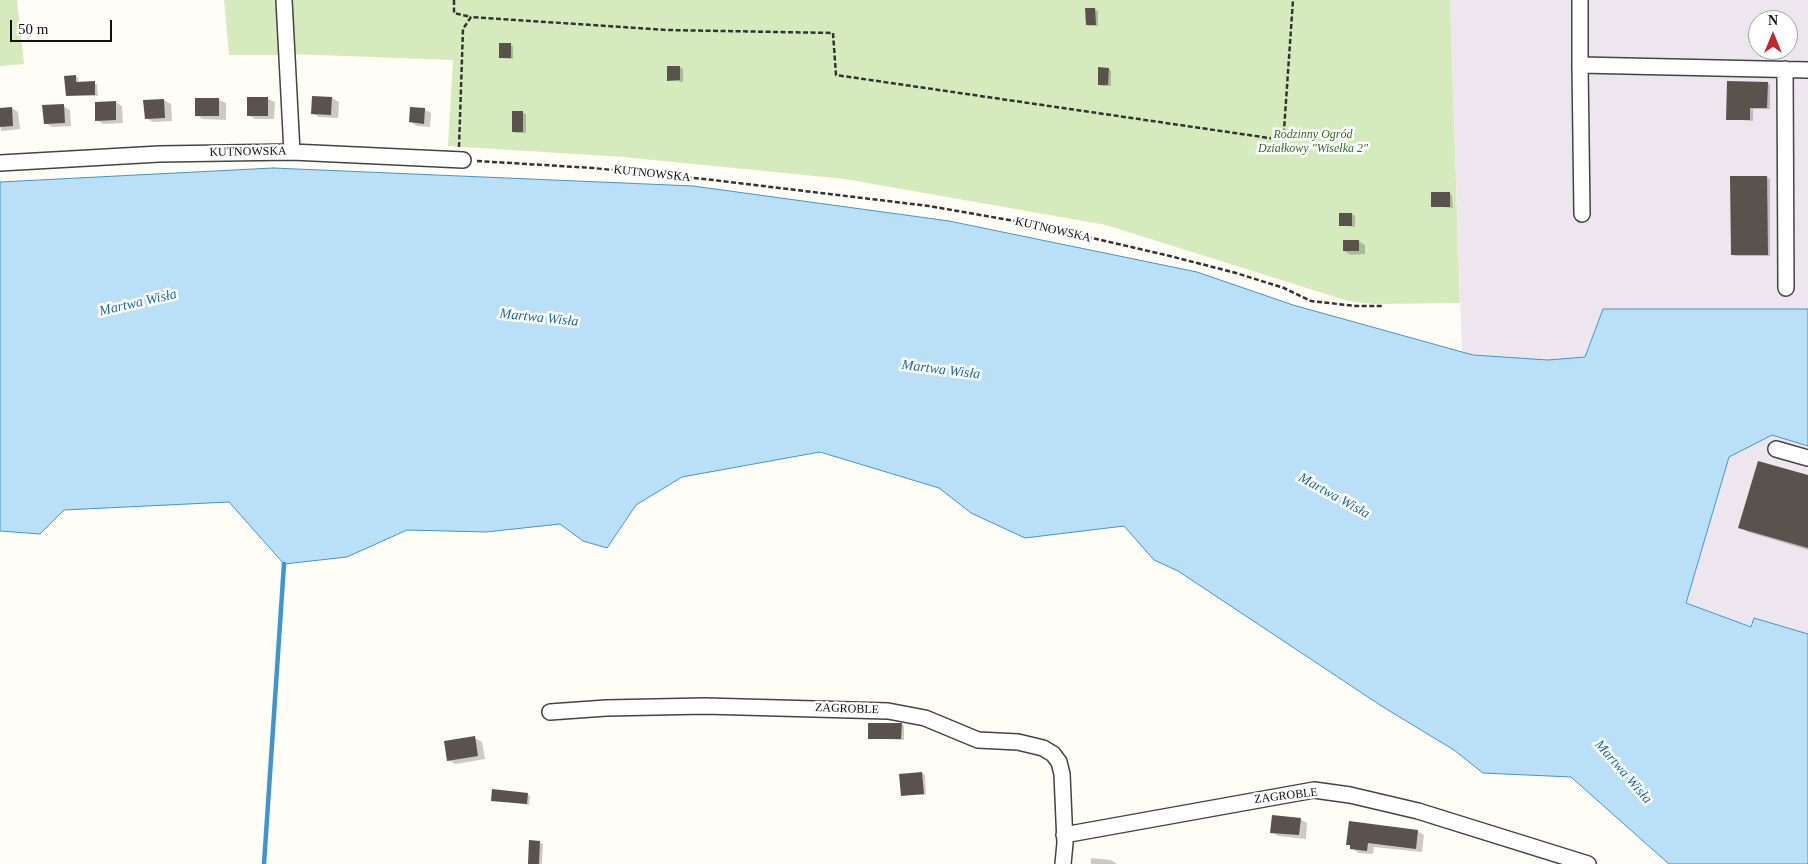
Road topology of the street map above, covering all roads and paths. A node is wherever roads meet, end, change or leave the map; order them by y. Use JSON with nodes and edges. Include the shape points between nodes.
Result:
{"nodes":[{"id":1,"x":284,"y":0,"type":"edge"},
{"id":2,"x":454,"y":0,"type":"edge"},
{"id":3,"x":1293,"y":0,"type":"edge"},
{"id":4,"x":1580,"y":0,"type":"edge"},
{"id":5,"x":471,"y":18,"type":"junction"},
{"id":6,"x":1580,"y":65,"type":"junction"},
{"id":7,"x":1785,"y":69,"type":"junction"},
{"id":8,"x":1808,"y":70,"type":"edge"},
{"id":9,"x":459,"y":145,"type":"dead end"},
{"id":10,"x":292,"y":152,"type":"junction"},
{"id":11,"x":462,"y":160,"type":"joint"},
{"id":12,"x":0,"y":163,"type":"edge"},
{"id":13,"x":1582,"y":214,"type":"dead end"},
{"id":14,"x":1786,"y":288,"type":"dead end"},
{"id":15,"x":1382,"y":306,"type":"dead end"},
{"id":16,"x":1776,"y":449,"type":"dead end"},
{"id":17,"x":1808,"y":458,"type":"edge"},
{"id":18,"x":550,"y":712,"type":"dead end"},
{"id":19,"x":1064,"y":834,"type":"junction"},
{"id":20,"x":1561,"y":860,"type":"edge"},
{"id":21,"x":1063,"y":864,"type":"edge"},
{"id":22,"x":1588,"y":864,"type":"edge"}],
"edges":[{"from":1,"to":10,"type":"street"},
{"from":2,"to":5,"type":"path","via":[[454,13]]},
{"from":3,"to":5,"type":"path","via":[[1284,130],[1276,139],[836,75],[833,33],[667,30]]},
{"from":4,"to":6,"type":"street"},
{"from":5,"to":9,"type":"path","via":[[463,29]]},
{"from":6,"to":7,"type":"street"},
{"from":6,"to":13,"type":"street"},
{"from":7,"to":8,"type":"street"},
{"from":7,"to":14,"type":"street"},
{"from":10,"to":11,"type":"street","name":"KUTNOWSKA"},
{"from":10,"to":12,"type":"street","name":"KUTNOWSKA","via":[[159,154]]},
{"from":11,"to":15,"type":"path","name":"KUTNOWSKA","via":[[593,168],[903,202],[1032,224],[1236,273],[1311,301]]},
{"from":16,"to":17,"type":"street"},
{"from":18,"to":19,"type":"street","name":"ZAGROBLE","via":[[705,706],[906,713],[978,740],[1032,745],[1053,754],[1062,774]]},
{"from":19,"to":20,"type":"street","name":"ZAGROBLE","via":[[1314,790],[1418,811]]},
{"from":19,"to":21,"type":"street","name":"ZAGROBLE"},
{"from":20,"to":22,"type":"street","name":"ZAGROBLE"}]}
